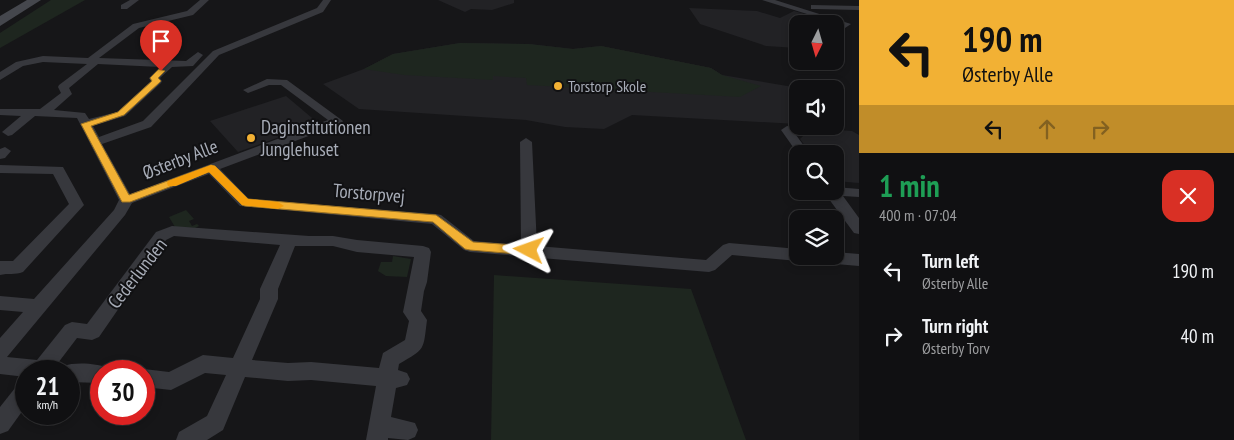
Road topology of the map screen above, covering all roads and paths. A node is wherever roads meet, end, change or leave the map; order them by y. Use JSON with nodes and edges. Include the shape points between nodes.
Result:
{"nodes":[{"id":1,"x":18,"y":0,"type":"edge"},
{"id":2,"x":35,"y":0,"type":"edge"},
{"id":3,"x":135,"y":0,"type":"edge"},
{"id":4,"x":205,"y":0,"type":"edge"},
{"id":5,"x":327,"y":0,"type":"edge"},
{"id":6,"x":766,"y":0,"type":"edge"},
{"id":7,"x":124,"y":7,"type":"dead end"},
{"id":8,"x":859,"y":8,"type":"edge"},
{"id":9,"x":0,"y":11,"type":"edge"},
{"id":10,"x":808,"y":15,"type":"joint"},
{"id":11,"x":0,"y":22,"type":"edge"},
{"id":12,"x":198,"y":55,"type":"dead end"},
{"id":13,"x":92,"y":62,"type":"junction"},
{"id":14,"x":169,"y":64,"type":"junction"},
{"id":15,"x":0,"y":77,"type":"edge"},
{"id":16,"x":248,"y":90,"type":"dead end"},
{"id":17,"x":103,"y":111,"type":"dead end"},
{"id":18,"x":0,"y":112,"type":"edge"},
{"id":19,"x":38,"y":113,"type":"junction"},
{"id":20,"x":84,"y":121,"type":"junction"},
{"id":21,"x":8,"y":132,"type":"dead end"},
{"id":22,"x":95,"y":142,"type":"junction"},
{"id":23,"x":526,"y":142,"type":"dead end"},
{"id":24,"x":211,"y":168,"type":"junction"},
{"id":25,"x":0,"y":169,"type":"edge"},
{"id":26,"x":844,"y":192,"type":"edge"},
{"id":27,"x":859,"y":193,"type":"edge"},
{"id":28,"x":126,"y":200,"type":"junction"},
{"id":29,"x":838,"y":200,"type":"edge"},
{"id":30,"x":859,"y":229,"type":"edge"},
{"id":31,"x":290,"y":240,"type":"junction"},
{"id":32,"x":529,"y":250,"type":"junction"},
{"id":33,"x":789,"y":254,"type":"edge"},
{"id":34,"x":844,"y":259,"type":"edge"},
{"id":35,"x":859,"y":260,"type":"edge"},
{"id":36,"x":0,"y":269,"type":"edge"},
{"id":37,"x":0,"y":303,"type":"edge"},
{"id":38,"x":39,"y":308,"type":"junction"},
{"id":39,"x":0,"y":352,"type":"edge"},
{"id":40,"x":53,"y":360,"type":"edge"},
{"id":41,"x":0,"y":365,"type":"edge"},
{"id":42,"x":15,"y":367,"type":"edge"},
{"id":43,"x":240,"y":368,"type":"junction"},
{"id":44,"x":155,"y":379,"type":"edge"},
{"id":45,"x":393,"y":379,"type":"junction"},
{"id":46,"x":15,"y":404,"type":"edge"},
{"id":47,"x":0,"y":424,"type":"edge"},
{"id":48,"x":407,"y":430,"type":"dead end"},
{"id":49,"x":378,"y":433,"type":"edge"},
{"id":50,"x":187,"y":440,"type":"edge"}],
"edges":[{"from":1,"to":9,"type":"street"},
{"from":2,"to":11,"type":"street"},
{"from":3,"to":7,"type":"street"},
{"from":4,"to":13,"type":"street","via":[[190,13],[136,26]]},
{"from":5,"to":22,"type":"street","via":[[320,10],[216,54],[147,124]]},
{"from":6,"to":10,"type":"street"},
{"from":8,"to":10,"type":"street","via":[[815,7]]},
{"from":12,"to":14,"type":"street","via":[[189,64]]},
{"from":13,"to":14,"type":"street"},
{"from":13,"to":15,"type":"street","via":[[42,59],[20,64]]},
{"from":13,"to":19,"type":"street","via":[[63,87],[67,94]]},
{"from":14,"to":20,"type":"street","via":[[154,78],[157,81],[121,114]]},
{"from":16,"to":24,"type":"street","name":"Østerby Alle","via":[[267,82],[283,82],[336,121]]},
{"from":17,"to":20,"type":"street"},
{"from":18,"to":19,"type":"street"},
{"from":19,"to":20,"type":"street","via":[[81,115]]},
{"from":19,"to":21,"type":"street"},
{"from":20,"to":22,"type":"street"},
{"from":22,"to":28,"type":"street"},
{"from":23,"to":32,"type":"street"},
{"from":24,"to":28,"type":"street","name":"Østerby Alle"},
{"from":24,"to":32,"type":"street","name":"Torstorpvej","via":[[245,203],[436,219],[470,246]]},
{"from":25,"to":36,"type":"street","via":[[58,170],[76,205],[17,268],[2,266]]},
{"from":26,"to":27,"type":"street"},
{"from":28,"to":38,"type":"street","name":"Østerby Alle","via":[[120,212]]},
{"from":29,"to":30,"type":"street"},
{"from":31,"to":40,"type":"street","name":"Cederlunden","via":[[172,231],[161,236],[92,332],[72,330]]},
{"from":31,"to":43,"type":"street"},
{"from":31,"to":45,"type":"street","name":"Cederlunden","via":[[423,252],[412,312],[418,320],[414,345],[390,359]]},
{"from":32,"to":33,"type":"street","name":"Torstorpvej","via":[[709,266],[729,249]]},
{"from":34,"to":35,"type":"street"},
{"from":37,"to":38,"type":"street"},
{"from":38,"to":39,"type":"street","name":"Østerby Alle"},
{"from":41,"to":42,"type":"street","name":"Cederlunden"},
{"from":43,"to":44,"type":"street","via":[[203,364],[171,381]]},
{"from":43,"to":45,"type":"street","via":[[288,372],[311,370]]},
{"from":43,"to":50,"type":"street","via":[[216,424]]},
{"from":45,"to":49,"type":"street","name":"Cederlunden"},
{"from":46,"to":47,"type":"street"},
{"from":48,"to":49,"type":"street","name":"Cederlunden"}]}
